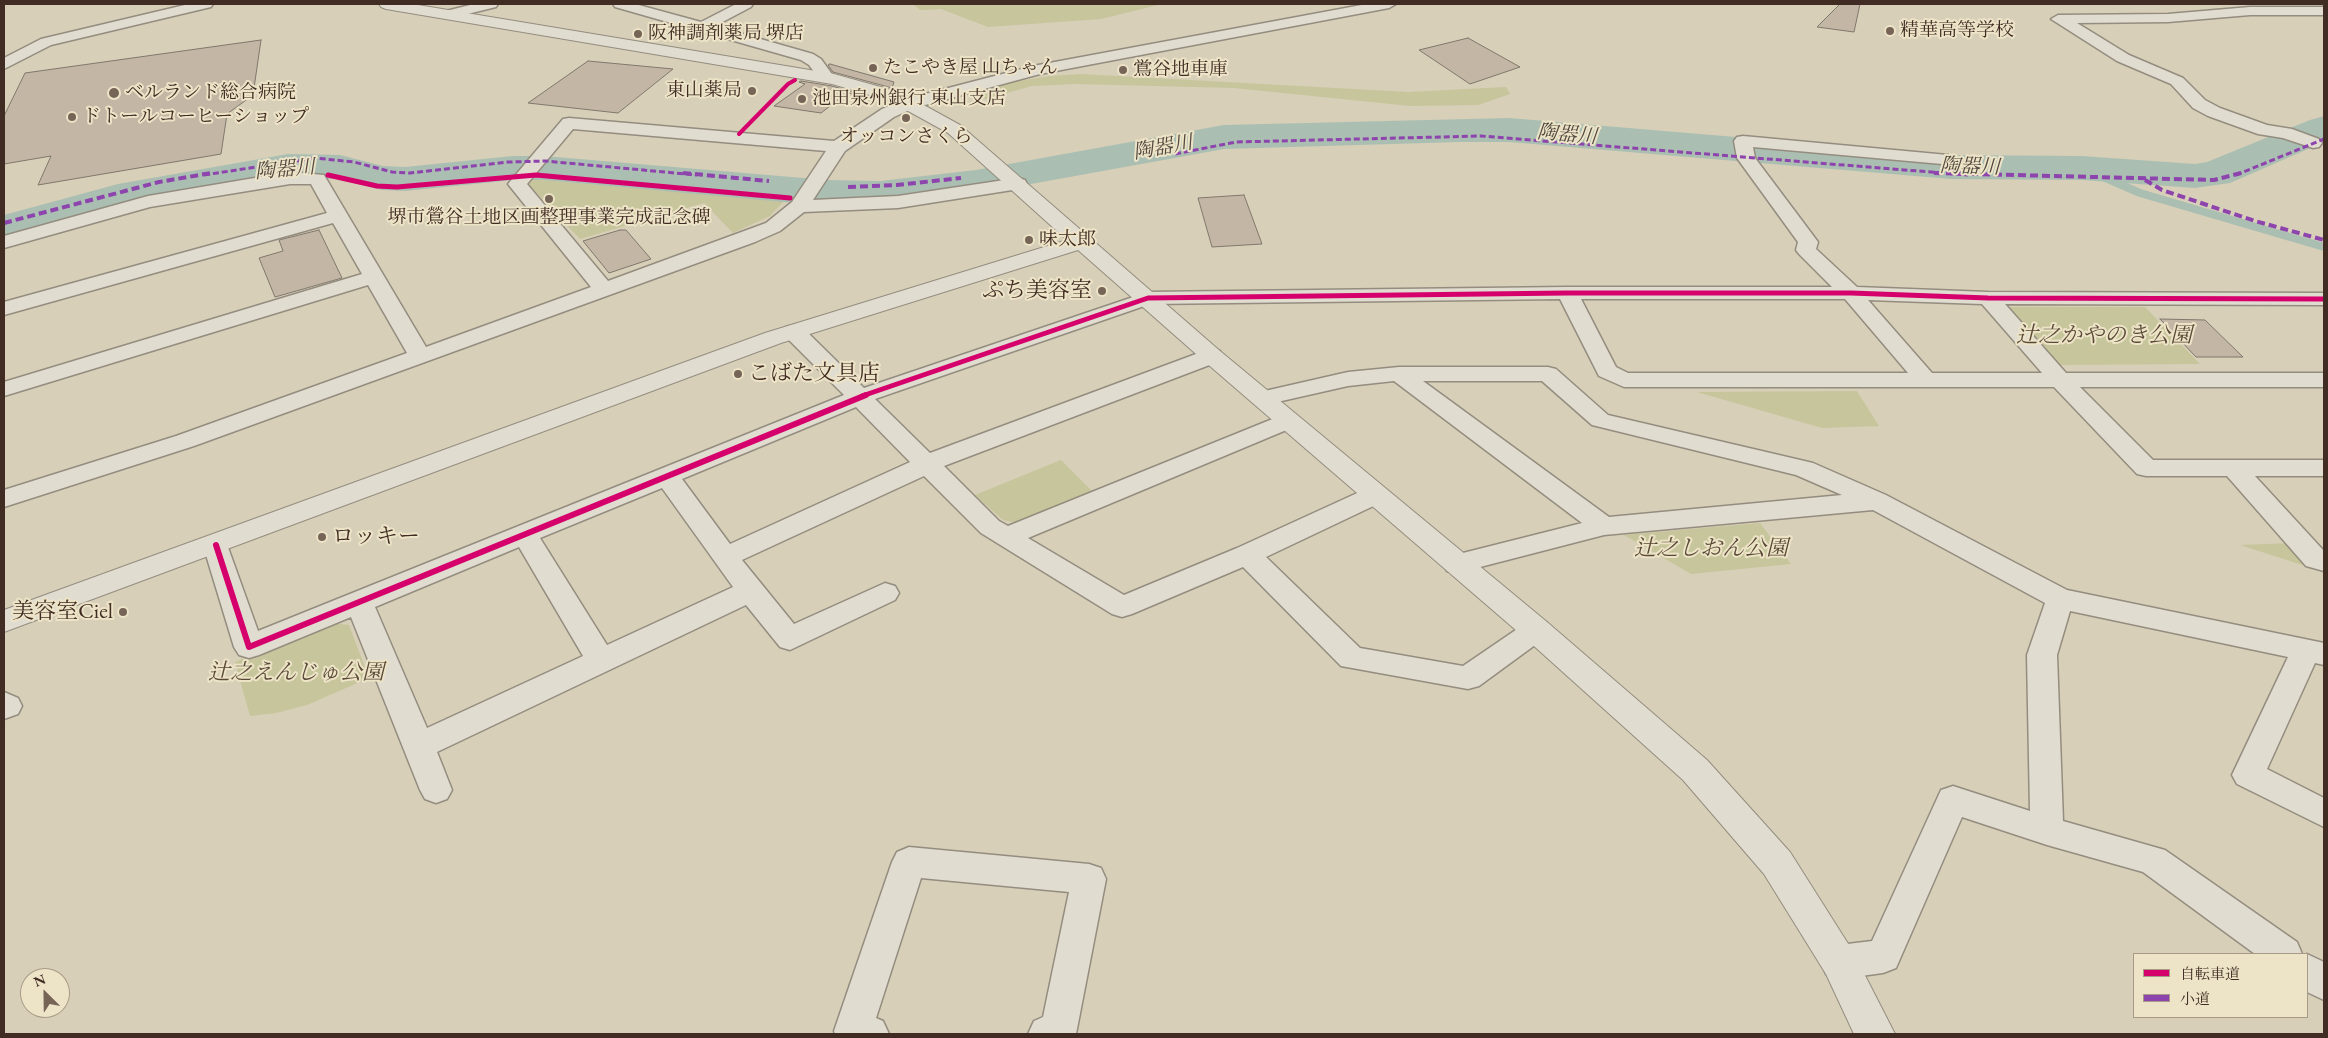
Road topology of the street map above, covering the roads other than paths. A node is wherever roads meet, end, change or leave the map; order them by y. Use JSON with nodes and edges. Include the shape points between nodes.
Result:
{"nodes":[{"id":1,"x":206,"y":4,"type":"edge"},
{"id":2,"x":386,"y":4,"type":"edge"},
{"id":3,"x":491,"y":4,"type":"edge"},
{"id":4,"x":620,"y":4,"type":"edge"},
{"id":5,"x":746,"y":4,"type":"edge"},
{"id":6,"x":1390,"y":4,"type":"edge"},
{"id":7,"x":2324,"y":10,"type":"edge"},
{"id":8,"x":452,"y":14,"type":"junction"},
{"id":9,"x":703,"y":27,"type":"junction"},
{"id":10,"x":4,"y":63,"type":"edge"},
{"id":11,"x":826,"y":77,"type":"junction"},
{"id":12,"x":908,"y":104,"type":"junction"},
{"id":13,"x":2311,"y":143,"type":"dead end"},
{"id":14,"x":838,"y":147,"type":"junction"},
{"id":15,"x":1744,"y":150,"type":"joint"},
{"id":16,"x":1942,"y":159,"type":"dead end"},
{"id":17,"x":1011,"y":178,"type":"junction"},
{"id":18,"x":805,"y":196,"type":"junction"},
{"id":19,"x":338,"y":216,"type":"junction"},
{"id":20,"x":4,"y":242,"type":"edge"},
{"id":21,"x":1082,"y":242,"type":"junction"},
{"id":22,"x":374,"y":278,"type":"junction"},
{"id":23,"x":604,"y":290,"type":"junction"},
{"id":24,"x":1567,"y":293,"type":"junction"},
{"id":25,"x":1851,"y":293,"type":"junction"},
{"id":26,"x":1148,"y":298,"type":"junction"},
{"id":27,"x":1988,"y":298,"type":"junction"},
{"id":28,"x":2324,"y":299,"type":"edge"},
{"id":29,"x":4,"y":309,"type":"edge"},
{"id":30,"x":794,"y":332,"type":"junction"},
{"id":31,"x":420,"y":356,"type":"junction"},
{"id":32,"x":1212,"y":356,"type":"junction"},
{"id":33,"x":1399,"y":374,"type":"junction"},
{"id":34,"x":1926,"y":380,"type":"junction"},
{"id":35,"x":2060,"y":380,"type":"junction"},
{"id":36,"x":2324,"y":380,"type":"edge"},
{"id":37,"x":4,"y":389,"type":"edge"},
{"id":38,"x":860,"y":397,"type":"junction"},
{"id":39,"x":1264,"y":398,"type":"junction"},
{"id":40,"x":1288,"y":421,"type":"junction"},
{"id":41,"x":928,"y":464,"type":"junction"},
{"id":42,"x":2234,"y":468,"type":"junction"},
{"id":43,"x":2324,"y":468,"type":"edge"},
{"id":44,"x":667,"y":476,"type":"junction"},
{"id":45,"x":1375,"y":495,"type":"junction"},
{"id":46,"x":4,"y":499,"type":"edge"},
{"id":47,"x":1876,"y":501,"type":"junction"},
{"id":48,"x":1604,"y":526,"type":"junction"},
{"id":49,"x":525,"y":534,"type":"junction"},
{"id":50,"x":1005,"y":537,"type":"junction"},
{"id":51,"x":216,"y":545,"type":"junction"},
{"id":52,"x":1247,"y":555,"type":"junction"},
{"id":53,"x":725,"y":557,"type":"junction"},
{"id":54,"x":2324,"y":562,"type":"edge"},
{"id":55,"x":1457,"y":564,"type":"junction"},
{"id":56,"x":750,"y":591,"type":"junction"},
{"id":57,"x":885,"y":593,"type":"dead end"},
{"id":58,"x":2060,"y":600,"type":"junction"},
{"id":59,"x":360,"y":602,"type":"junction"},
{"id":60,"x":4,"y":622,"type":"edge"},
{"id":61,"x":1536,"y":630,"type":"junction"},
{"id":62,"x":2316,"y":652,"type":"edge"},
{"id":63,"x":601,"y":662,"type":"junction"},
{"id":64,"x":419,"y":746,"type":"junction"},
{"id":65,"x":436,"y":790,"type":"dead end"},
{"id":66,"x":2324,"y":814,"type":"edge"},
{"id":67,"x":2047,"y":831,"type":"junction"},
{"id":68,"x":2283,"y":953,"type":"edge"},
{"id":69,"x":1839,"y":962,"type":"junction"},
{"id":70,"x":2308,"y":971,"type":"edge"},
{"id":71,"x":2324,"y":983,"type":"edge"},
{"id":72,"x":870,"y":1034,"type":"edge"},
{"id":73,"x":1047,"y":1034,"type":"edge"},
{"id":74,"x":1875,"y":1034,"type":"edge"}],
"edges":[{"from":1,"to":10,"type":"street","via":[[46,42]]},
{"from":2,"to":8,"type":"street"},
{"from":3,"to":8,"type":"street"},
{"from":4,"to":9,"type":"street"},
{"from":5,"to":9,"type":"street"},
{"from":6,"to":12,"type":"street","via":[[1039,69]]},
{"from":7,"to":13,"type":"street","via":[[2250,11],[2168,18],[2056,19],[2123,58],[2177,81],[2199,104],[2214,112]]},
{"from":8,"to":11,"type":"street"},
{"from":9,"to":11,"type":"street","via":[[807,57]]},
{"from":11,"to":12,"type":"street","via":[[875,90]]},
{"from":12,"to":14,"type":"street","via":[[888,113]]},
{"from":12,"to":17,"type":"street","via":[[954,129]]},
{"from":14,"to":18,"type":"street"},
{"from":14,"to":23,"type":"street","via":[[569,123],[517,184]]},
{"from":15,"to":16,"type":"street","via":[[1743,141]]},
{"from":15,"to":25,"type":"street","via":[[1808,242],[1806,250]]},
{"from":17,"to":18,"type":"street","via":[[898,202]]},
{"from":17,"to":21,"type":"street"},
{"from":18,"to":23,"type":"street","via":[[773,227]]},
{"from":19,"to":20,"type":"street","via":[[317,179],[290,178],[148,202]]},
{"from":19,"to":22,"type":"street"},
{"from":19,"to":29,"type":"street"},
{"from":21,"to":26,"type":"street"},
{"from":21,"to":30,"type":"street"},
{"from":22,"to":31,"type":"street"},
{"from":22,"to":37,"type":"street"},
{"from":23,"to":31,"type":"street"},
{"from":24,"to":25,"type":"street"},
{"from":24,"to":26,"type":"street"},
{"from":24,"to":34,"type":"street","via":[[1607,371],[1624,380]]},
{"from":25,"to":27,"type":"street"},
{"from":25,"to":34,"type":"street"},
{"from":26,"to":32,"type":"street"},
{"from":26,"to":38,"type":"street"},
{"from":27,"to":28,"type":"street"},
{"from":27,"to":35,"type":"street"},
{"from":30,"to":38,"type":"street"},
{"from":30,"to":51,"type":"street"},
{"from":31,"to":46,"type":"street","via":[[185,441]]},
{"from":32,"to":39,"type":"street"},
{"from":32,"to":41,"type":"street"},
{"from":33,"to":39,"type":"street","via":[[1348,379]]},
{"from":33,"to":47,"type":"street","via":[[1548,374],[1600,420],[1804,469]]},
{"from":33,"to":48,"type":"street"},
{"from":34,"to":35,"type":"street"},
{"from":35,"to":36,"type":"street"},
{"from":35,"to":42,"type":"street","via":[[2146,468]]},
{"from":38,"to":41,"type":"street"},
{"from":38,"to":44,"type":"street"},
{"from":39,"to":40,"type":"street"},
{"from":40,"to":45,"type":"street"},
{"from":40,"to":50,"type":"street"},
{"from":41,"to":50,"type":"street","via":[[990,528]]},
{"from":41,"to":53,"type":"street"},
{"from":42,"to":43,"type":"street"},
{"from":42,"to":54,"type":"street","via":[[2316,559]]},
{"from":44,"to":49,"type":"street"},
{"from":44,"to":53,"type":"street"},
{"from":45,"to":52,"type":"street"},
{"from":45,"to":55,"type":"street"},
{"from":47,"to":48,"type":"street"},
{"from":47,"to":58,"type":"street"},
{"from":48,"to":55,"type":"street"},
{"from":49,"to":59,"type":"street"},
{"from":49,"to":63,"type":"street"},
{"from":50,"to":52,"type":"street","via":[[1122,607]]},
{"from":51,"to":59,"type":"street","via":[[249,646]]},
{"from":51,"to":60,"type":"street"},
{"from":52,"to":61,"type":"street","via":[[1351,658],[1468,678]]},
{"from":53,"to":56,"type":"street"},
{"from":55,"to":61,"type":"street"},
{"from":56,"to":57,"type":"street","via":[[790,639]]},
{"from":56,"to":63,"type":"street"},
{"from":58,"to":62,"type":"street"},
{"from":58,"to":67,"type":"street","via":[[2042,655]]},
{"from":59,"to":64,"type":"street"},
{"from":61,"to":69,"type":"street","via":[[1695,770],[1777,863]]},
{"from":62,"to":66,"type":"street","via":[[2248,775]]},
{"from":63,"to":64,"type":"street"},
{"from":64,"to":65,"type":"street"},
{"from":67,"to":68,"type":"street","via":[[2153,860]]},
{"from":67,"to":69,"type":"street","via":[[1953,800],[1883,956]]},
{"from":69,"to":74,"type":"street"},
{"from":70,"to":71,"type":"street"},
{"from":72,"to":73,"type":"street","via":[[853,1031],[909,862],[1089,879],[1058,1029]]}]}
